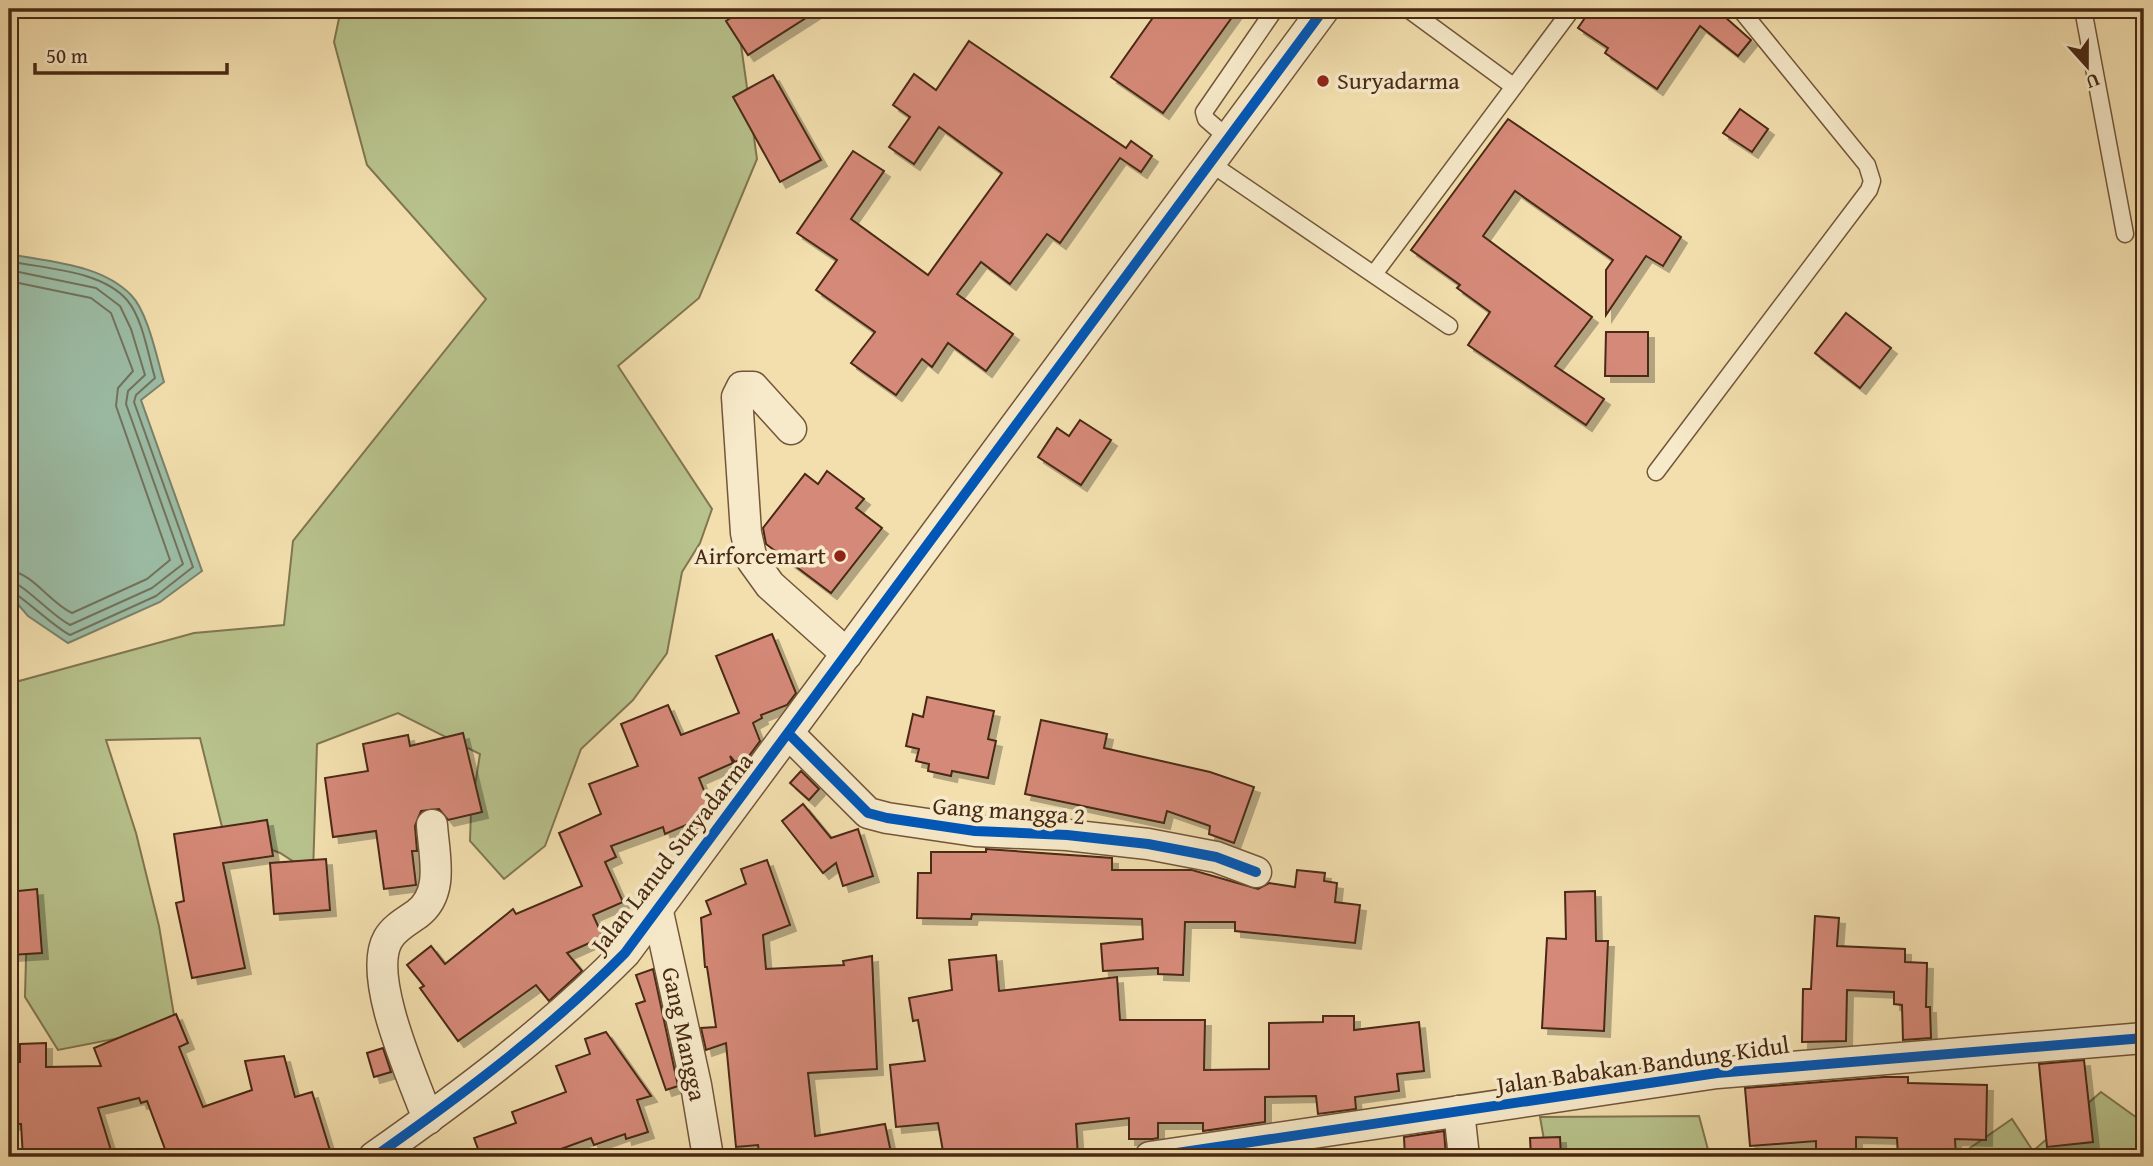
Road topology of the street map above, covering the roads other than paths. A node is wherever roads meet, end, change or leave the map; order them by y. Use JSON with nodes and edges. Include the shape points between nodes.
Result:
{"nodes":[{"id":1,"x":1275,"y":9,"type":"edge"},
{"id":2,"x":1324,"y":9,"type":"edge"},
{"id":3,"x":1408,"y":9,"type":"edge"},
{"id":4,"x":1572,"y":9,"type":"edge"},
{"id":5,"x":1740,"y":9,"type":"edge"},
{"id":6,"x":2082,"y":9,"type":"edge"},
{"id":7,"x":1513,"y":86,"type":"junction"},
{"id":8,"x":1228,"y":138,"type":"junction"},
{"id":9,"x":1210,"y":163,"type":"junction"},
{"id":10,"x":2124,"y":233,"type":"dead end"},
{"id":11,"x":1374,"y":274,"type":"junction"},
{"id":12,"x":1449,"y":326,"type":"dead end"},
{"id":13,"x":791,"y":429,"type":"dead end"},
{"id":14,"x":1656,"y":472,"type":"dead end"},
{"id":15,"x":846,"y":654,"type":"junction"},
{"id":16,"x":789,"y":734,"type":"junction"},
{"id":17,"x":432,"y":825,"type":"dead end"},
{"id":18,"x":1256,"y":872,"type":"dead end"},
{"id":19,"x":658,"y":912,"type":"junction"},
{"id":20,"x":2144,"y":1038,"type":"edge"},
{"id":21,"x":1459,"y":1111,"type":"junction"},
{"id":22,"x":428,"y":1119,"type":"junction"},
{"id":23,"x":374,"y":1157,"type":"edge"},
{"id":24,"x":708,"y":1157,"type":"edge"},
{"id":25,"x":1150,"y":1157,"type":"edge"},
{"id":26,"x":1464,"y":1157,"type":"edge"}],
"edges":[{"from":1,"to":8,"type":"lane","via":[[1204,112]]},
{"from":2,"to":8,"type":"street","name":"Jalan Lanud Suryadarma"},
{"from":3,"to":7,"type":"lane"},
{"from":4,"to":7,"type":"lane"},
{"from":5,"to":14,"type":"lane","via":[[1867,165],[1872,181]]},
{"from":6,"to":10,"type":"lane"},
{"from":7,"to":11,"type":"lane"},
{"from":8,"to":9,"type":"street","name":"Jalan Lanud Suryadarma"},
{"from":9,"to":11,"type":"lane"},
{"from":9,"to":15,"type":"street","name":"Jalan Lanud Suryadarma"},
{"from":11,"to":12,"type":"lane"},
{"from":13,"to":15,"type":"street","via":[[753,387],[741,387],[737,397],[751,560],[771,585]]},
{"from":15,"to":16,"type":"street","name":"Jalan Lanud Suryadarma"},
{"from":16,"to":18,"type":"street","name":"Gang mangga 2","via":[[868,813],[975,831],[1148,844],[1216,857]]},
{"from":16,"to":19,"type":"street","name":"Jalan Lanud Suryadarma"},
{"from":17,"to":22,"type":"street","via":[[436,882],[432,900],[393,932],[384,957],[390,1015]]},
{"from":19,"to":22,"type":"street","name":"Jalan Lanud Suryadarma","via":[[625,953],[573,1003]]},
{"from":19,"to":24,"type":"street","name":"Gang Mangga"},
{"from":20,"to":21,"type":"street","name":"Jalan Babakan Bandung Kidul","via":[[1717,1073]]},
{"from":21,"to":25,"type":"street","name":"Jalan Babakan Bandung Kidul"},
{"from":21,"to":26,"type":"street"},
{"from":22,"to":23,"type":"street","name":"Jalan Lanud Suryadarma"}]}
